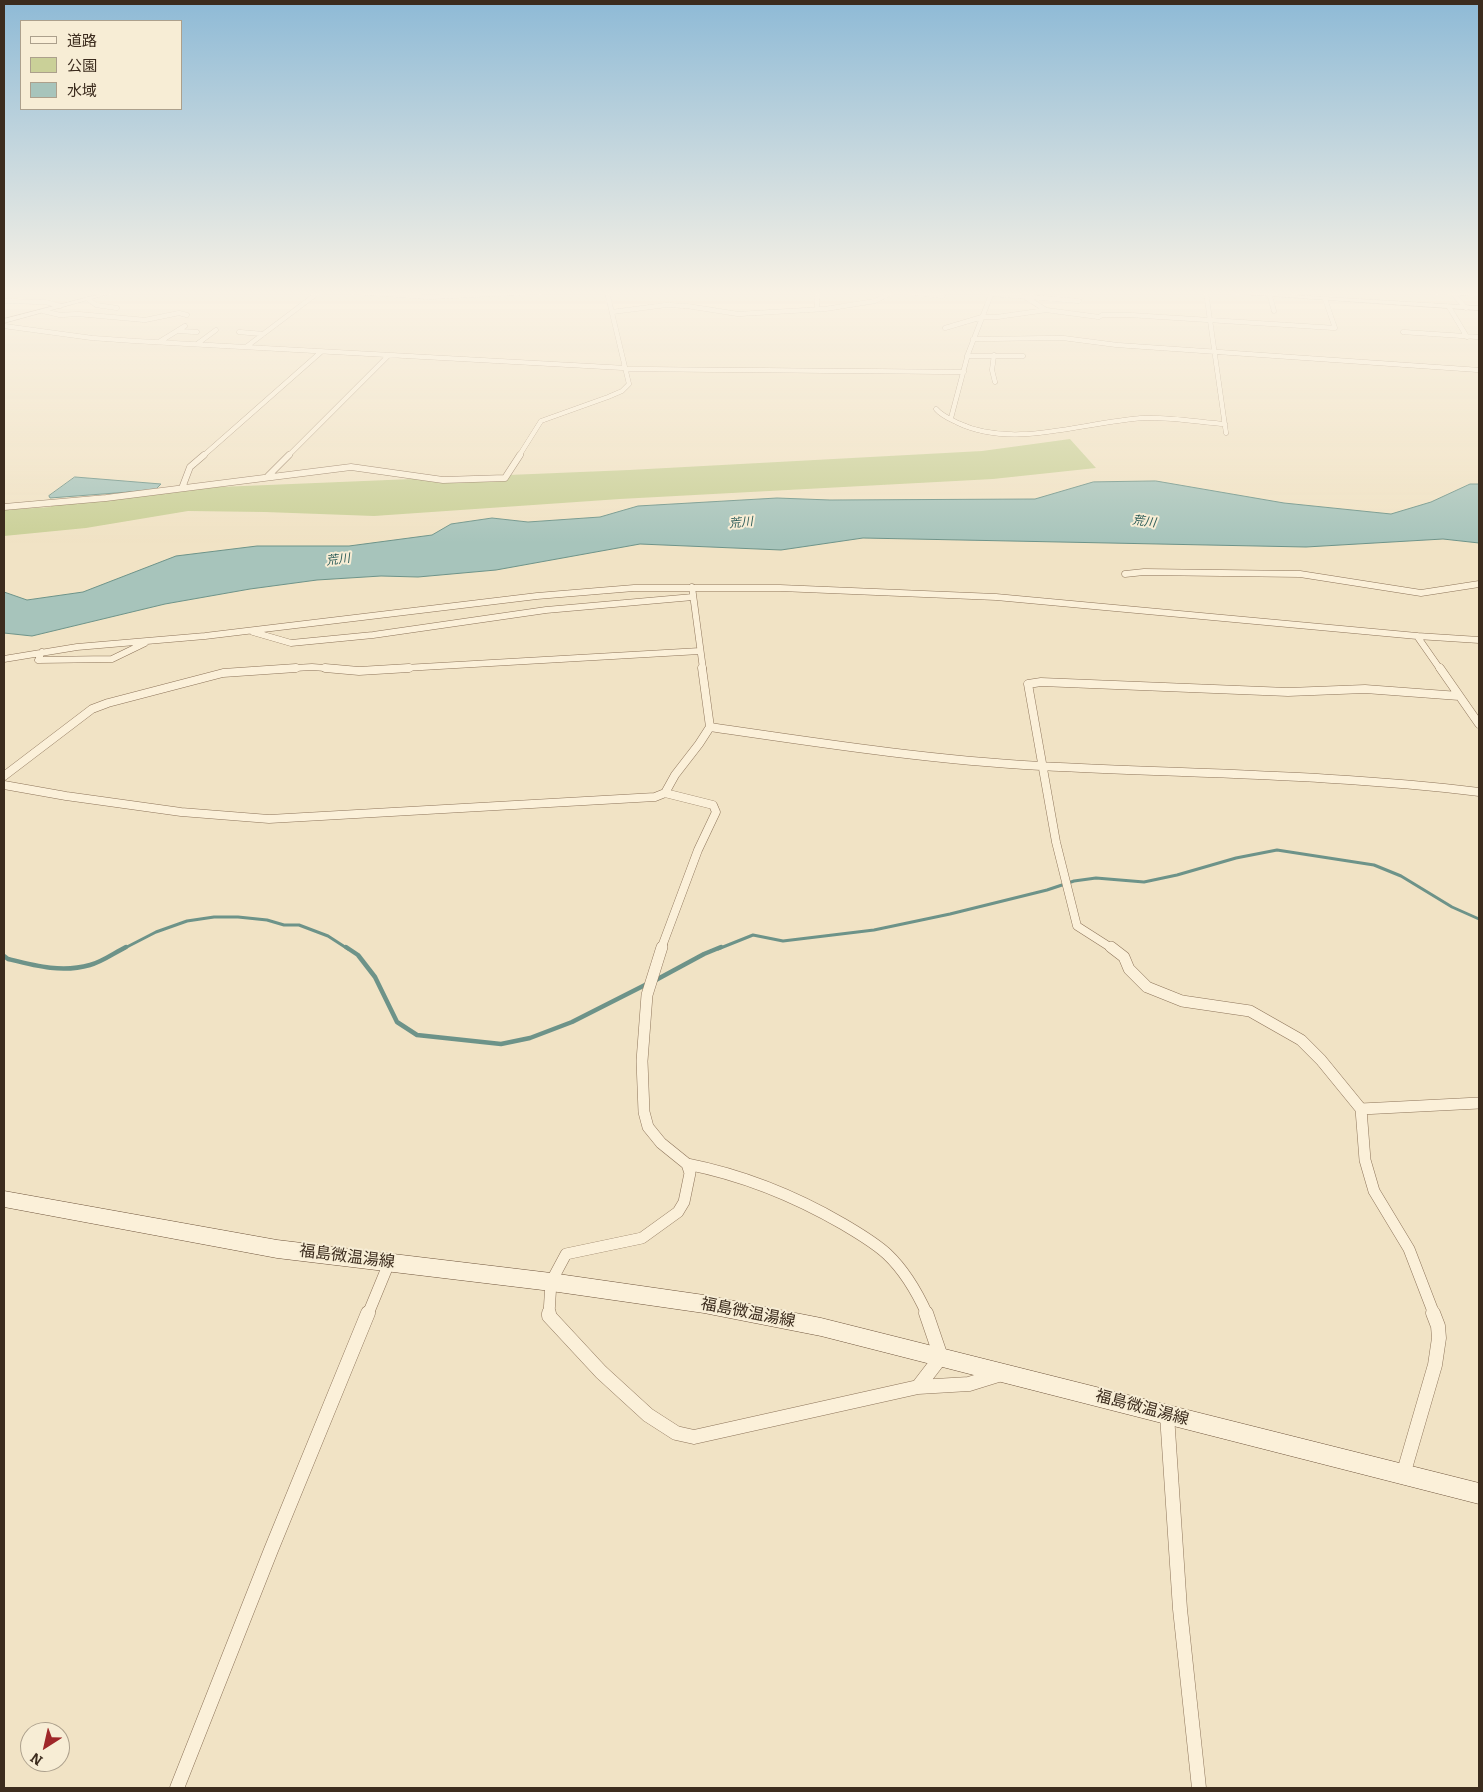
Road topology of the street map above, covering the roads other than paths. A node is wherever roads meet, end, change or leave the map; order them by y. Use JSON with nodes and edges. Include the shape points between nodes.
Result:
{"nodes":[{"id":1,"x":294,"y":376,"type":"edge"},
{"id":2,"x":368,"y":376,"type":"edge"},
{"id":3,"x":627,"y":376,"type":"edge"},
{"id":4,"x":963,"y":376,"type":"edge"},
{"id":5,"x":993,"y":376,"type":"edge"},
{"id":6,"x":1218,"y":376,"type":"edge"},
{"id":7,"x":995,"y":382,"type":"dead end"},
{"id":8,"x":936,"y":410,"type":"dead end"},
{"id":9,"x":951,"y":418,"type":"junction"},
{"id":10,"x":1225,"y":424,"type":"junction"},
{"id":11,"x":1226,"y":433,"type":"dead end"},
{"id":12,"x":268,"y":476,"type":"junction"},
{"id":13,"x":182,"y":488,"type":"junction"},
{"id":14,"x":4,"y":506,"type":"edge"},
{"id":15,"x":1125,"y":574,"type":"dead end"},
{"id":16,"x":1479,"y":584,"type":"edge"},
{"id":17,"x":692,"y":587,"type":"junction"},
{"id":18,"x":693,"y":597,"type":"junction"},
{"id":19,"x":252,"y":631,"type":"junction"},
{"id":20,"x":1417,"y":636,"type":"junction"},
{"id":21,"x":1479,"y":640,"type":"edge"},
{"id":22,"x":149,"y":641,"type":"junction"},
{"id":23,"x":700,"y":651,"type":"junction"},
{"id":24,"x":42,"y":652,"type":"junction"},
{"id":25,"x":4,"y":659,"type":"edge"},
{"id":26,"x":1459,"y":696,"type":"junction"},
{"id":27,"x":1479,"y":724,"type":"edge"},
{"id":28,"x":710,"y":727,"type":"junction"},
{"id":29,"x":1042,"y":766,"type":"junction"},
{"id":30,"x":4,"y":776,"type":"edge"},
{"id":31,"x":4,"y":785,"type":"edge"},
{"id":32,"x":1479,"y":792,"type":"edge"},
{"id":33,"x":665,"y":793,"type":"junction"},
{"id":34,"x":1479,"y":1103,"type":"edge"},
{"id":35,"x":1361,"y":1109,"type":"junction"},
{"id":36,"x":687,"y":1164,"type":"junction"},
{"id":37,"x":4,"y":1199,"type":"edge"},
{"id":38,"x":389,"y":1263,"type":"junction"},
{"id":39,"x":551,"y":1282,"type":"junction"},
{"id":40,"x":941,"y":1357,"type":"junction"},
{"id":41,"x":1005,"y":1373,"type":"junction"},
{"id":42,"x":918,"y":1387,"type":"junction"},
{"id":43,"x":1167,"y":1415,"type":"junction"},
{"id":44,"x":1403,"y":1475,"type":"junction"},
{"id":45,"x":1479,"y":1494,"type":"edge"},
{"id":46,"x":177,"y":1788,"type":"edge"},
{"id":47,"x":1199,"y":1788,"type":"edge"}],
"edges":[{"from":1,"to":13,"type":"street","via":[[190,466]]},
{"from":2,"to":12,"type":"street"},
{"from":3,"to":12,"type":"street","via":[[629,384],[622,390],[541,420],[504,478],[443,480],[351,468]]},
{"from":4,"to":9,"type":"street"},
{"from":5,"to":7,"type":"street"},
{"from":6,"to":10,"type":"street"},
{"from":8,"to":9,"type":"street"},
{"from":9,"to":10,"type":"street","via":[[972,430],[1005,435],[1146,418]]},
{"from":10,"to":11,"type":"street"},
{"from":12,"to":13,"type":"street"},
{"from":13,"to":14,"type":"street"},
{"from":15,"to":16,"type":"street","via":[[1300,574],[1421,593]]},
{"from":17,"to":18,"type":"street"},
{"from":17,"to":19,"type":"street","via":[[567,593]]},
{"from":17,"to":20,"type":"street","via":[[996,597]]},
{"from":18,"to":19,"type":"street","via":[[546,610],[373,635],[291,643]]},
{"from":18,"to":23,"type":"street"},
{"from":19,"to":22,"type":"street"},
{"from":20,"to":21,"type":"street"},
{"from":20,"to":26,"type":"street"},
{"from":22,"to":24,"type":"street"},
{"from":22,"to":24,"type":"street","via":[[112,659],[38,660]]},
{"from":23,"to":28,"type":"street"},
{"from":23,"to":30,"type":"street","via":[[359,671],[312,667],[223,673],[98,706]]},
{"from":24,"to":25,"type":"street"},
{"from":26,"to":27,"type":"street"},
{"from":26,"to":29,"type":"street","via":[[1365,689],[1288,692],[1031,682],[1028,684]]},
{"from":28,"to":29,"type":"street","via":[[871,750]]},
{"from":28,"to":33,"type":"street","via":[[671,777]]},
{"from":29,"to":32,"type":"street","via":[[1408,783]]},
{"from":29,"to":35,"type":"street","via":[[1067,892],[1077,926],[1124,957],[1129,969],[1147,987],[1182,1001],[1250,1011],[1301,1040]]},
{"from":31,"to":33,"type":"street","via":[[167,810],[270,819]]},
{"from":33,"to":36,"type":"street","via":[[716,808],[655,965],[647,995],[642,1061],[644,1112],[648,1127],[661,1143]]},
{"from":34,"to":35,"type":"street"},
{"from":35,"to":44,"type":"street","via":[[1365,1160],[1374,1192],[1409,1249],[1438,1326],[1435,1365]]},
{"from":36,"to":39,"type":"street","via":[[689,1181],[678,1212],[642,1238],[566,1254]]},
{"from":36,"to":40,"type":"street","via":[[734,1174],[776,1189],[864,1237],[889,1256],[908,1279],[933,1326]]},
{"from":37,"to":38,"type":"main road","name":"福島微温湯線","via":[[216,1239]]},
{"from":38,"to":39,"type":"main road","name":"福島微温湯線"},
{"from":38,"to":46,"type":"street"},
{"from":39,"to":40,"type":"main road","name":"福島微温湯線","via":[[714,1306],[821,1327]]},
{"from":39,"to":42,"type":"street","via":[[549,1316],[635,1403],[676,1433],[694,1437]]},
{"from":40,"to":41,"type":"main road","name":"福島微温湯線"},
{"from":40,"to":42,"type":"street"},
{"from":41,"to":42,"type":"street","via":[[969,1384]]},
{"from":41,"to":43,"type":"main road","name":"福島微温湯線"},
{"from":43,"to":44,"type":"main road","name":"福島微温湯線"},
{"from":43,"to":47,"type":"street","via":[[1180,1609]]},
{"from":44,"to":45,"type":"main road","name":"福島微温湯線"}]}
